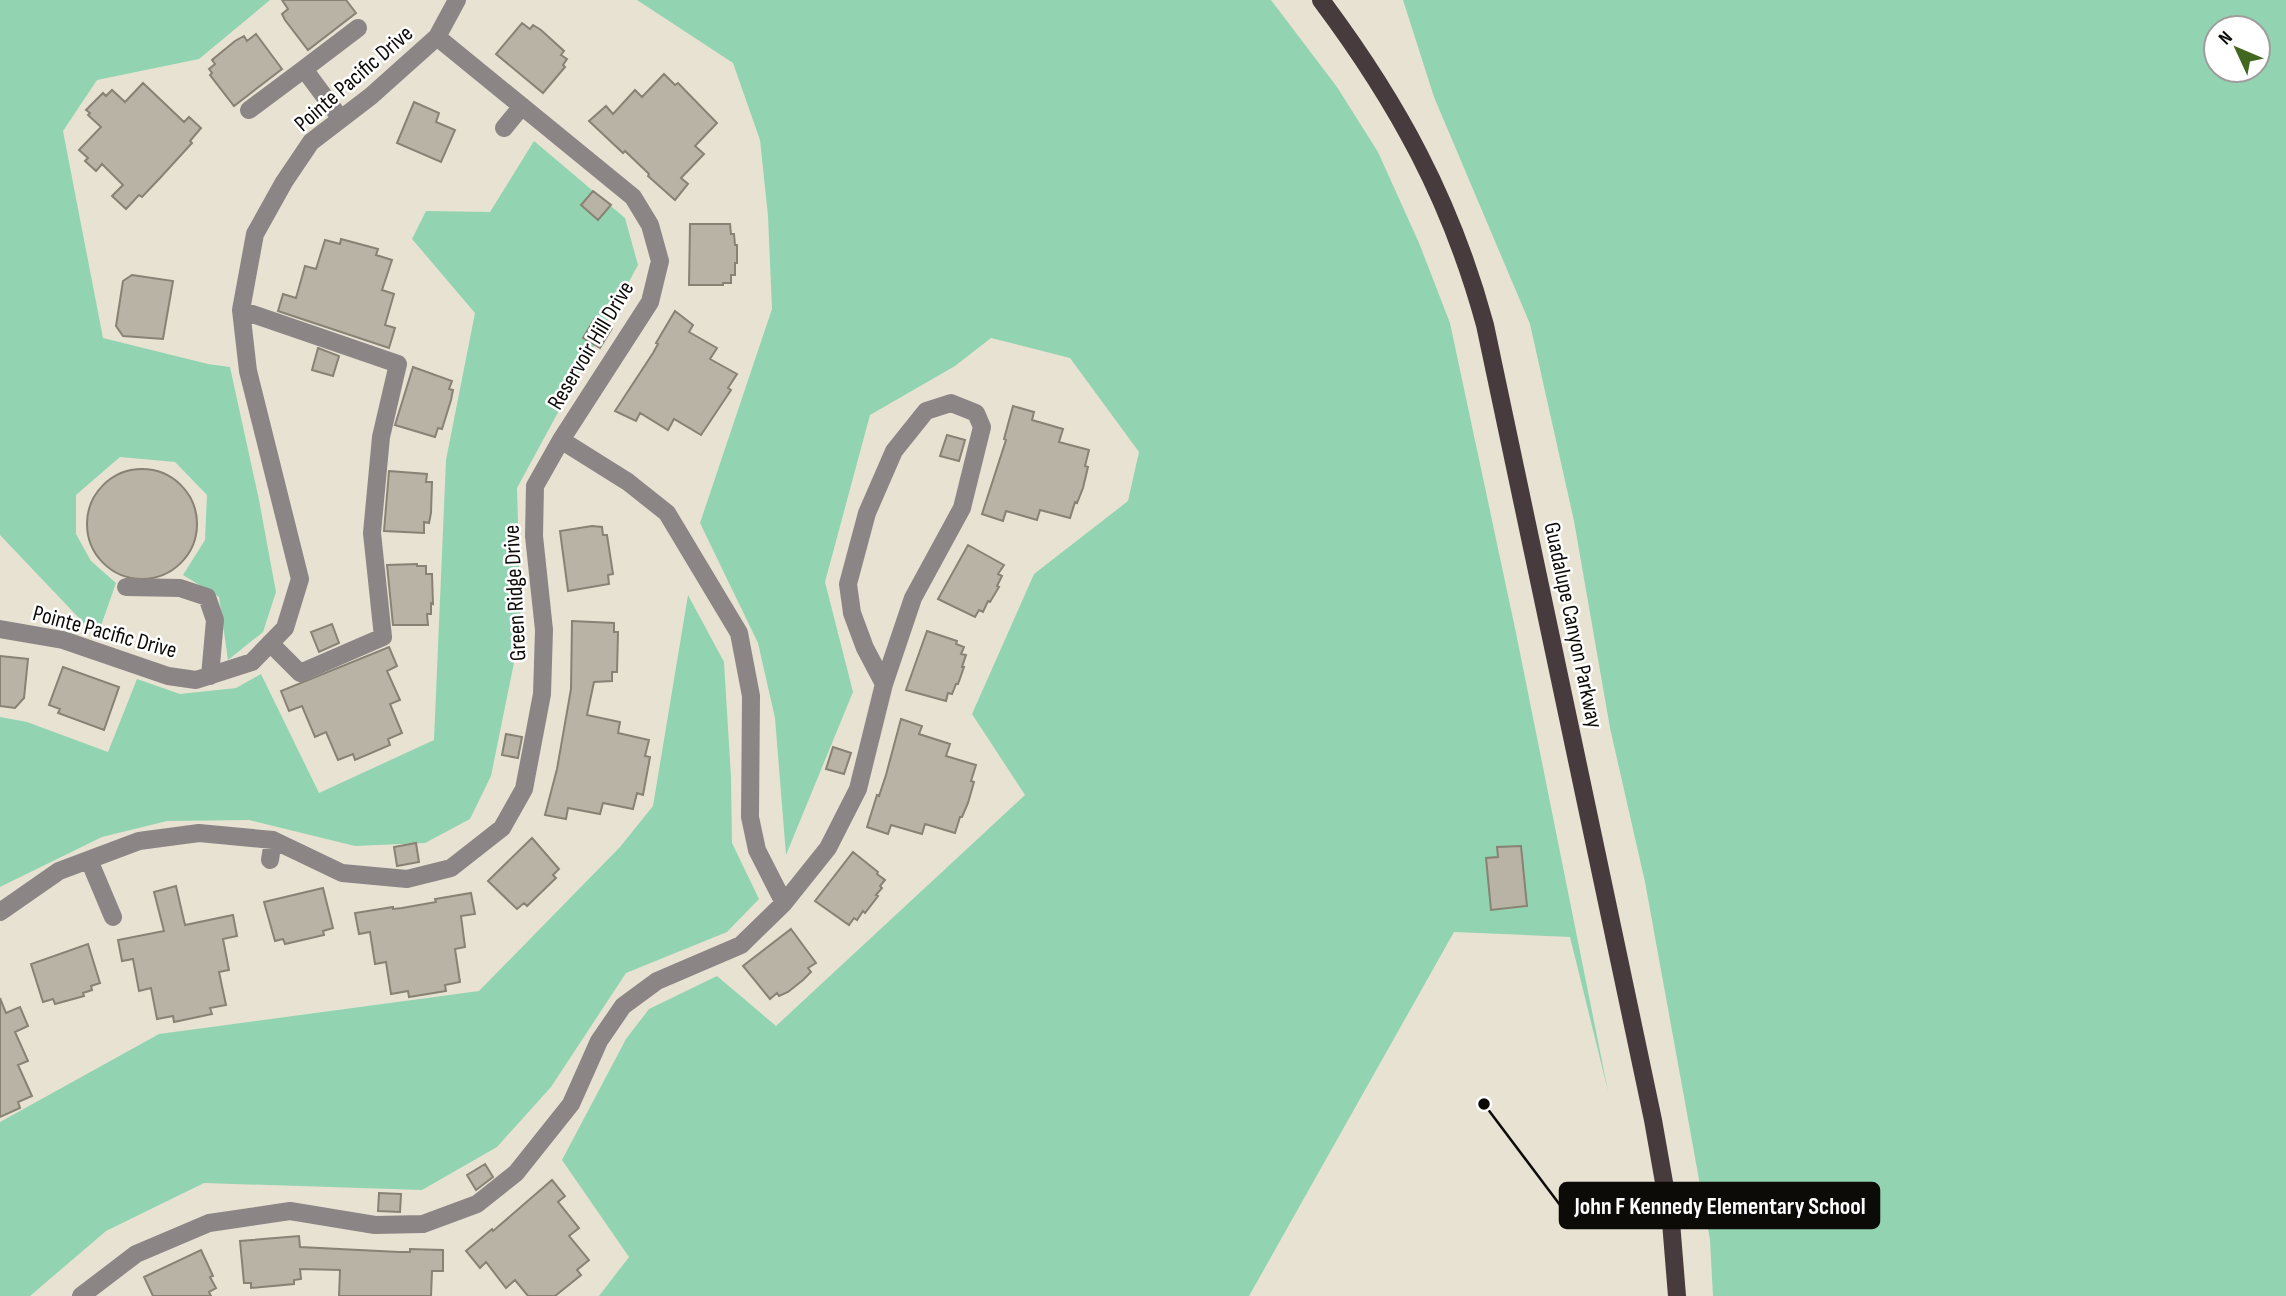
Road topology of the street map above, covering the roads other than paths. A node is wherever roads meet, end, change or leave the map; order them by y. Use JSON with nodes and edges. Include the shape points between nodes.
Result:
{"nodes":[{"id":1,"x":457,"y":0,"type":"edge"},
{"id":2,"x":1321,"y":0,"type":"edge"},
{"id":3,"x":358,"y":28,"type":"dead end"},
{"id":4,"x":437,"y":37,"type":"junction"},
{"id":5,"x":304,"y":69,"type":"junction"},
{"id":6,"x":522,"y":106,"type":"junction"},
{"id":7,"x":249,"y":110,"type":"dead end"},
{"id":8,"x":504,"y":128,"type":"dead end"},
{"id":9,"x":336,"y":130,"type":"junction"},
{"id":10,"x":241,"y":310,"type":"junction"},
{"id":11,"x":561,"y":440,"type":"junction"},
{"id":12,"x":126,"y":587,"type":"dead end"},
{"id":13,"x":0,"y":629,"type":"edge"},
{"id":14,"x":270,"y":643,"type":"junction"},
{"id":15,"x":210,"y":676,"type":"junction"},
{"id":16,"x":884,"y":684,"type":"junction"},
{"id":17,"x":273,"y":840,"type":"junction"},
{"id":18,"x":89,"y":860,"type":"junction"},
{"id":19,"x":270,"y":860,"type":"dead end"},
{"id":20,"x":784,"y":903,"type":"junction"},
{"id":21,"x":0,"y":912,"type":"edge"},
{"id":22,"x":113,"y":917,"type":"dead end"},
{"id":23,"x":81,"y":1296,"type":"edge"},
{"id":24,"x":1677,"y":1296,"type":"edge"}],
"edges":[{"from":1,"to":4,"type":"street","name":"Pointe Pacific Drive"},
{"from":2,"to":24,"type":"main road","name":"Guadalupe Canyon Parkway","via":[[1376,77],[1418,149],[1453,226],[1485,325],[1653,1120],[1671,1222]]},
{"from":3,"to":5,"type":"street"},
{"from":4,"to":6,"type":"street","name":"Reservoir Hill Drive"},
{"from":4,"to":9,"type":"street","name":"Pointe Pacific Drive"},
{"from":5,"to":7,"type":"street"},
{"from":5,"to":9,"type":"street"},
{"from":6,"to":8,"type":"street"},
{"from":6,"to":11,"type":"street","name":"Reservoir Hill Drive","via":[[633,197],[650,225],[660,261],[650,302]]},
{"from":9,"to":10,"type":"street","name":"Pointe Pacific Drive","via":[[311,142],[255,234]]},
{"from":10,"to":14,"type":"street","name":"Pointe Pacific Drive","via":[[248,371],[300,579],[285,628]]},
{"from":10,"to":14,"type":"street","via":[[398,364],[381,437],[372,533],[383,637],[300,673]]},
{"from":11,"to":17,"type":"street","name":"Green Ridge Drive","via":[[535,486],[534,536],[544,630],[542,694],[524,789],[502,828],[451,868],[407,879],[342,873]]},
{"from":11,"to":20,"type":"street","name":"Reservoir Hill Drive","via":[[667,513],[738,633],[751,696],[750,817],[757,850]]},
{"from":12,"to":15,"type":"street","via":[[180,588],[208,597],[215,620]]},
{"from":13,"to":15,"type":"street","name":"Pointe Pacific Drive","via":[[63,640],[168,676],[197,680]]},
{"from":14,"to":15,"type":"street","name":"Pointe Pacific Drive","via":[[252,662]]},
{"from":16,"to":16,"type":"street","via":[[913,598],[962,508],[982,428],[976,413],[951,403],[926,411],[894,451],[867,513],[848,584],[852,612]]},
{"from":16,"to":20,"type":"street","via":[[858,789],[828,848]]},
{"from":17,"to":18,"type":"street","name":"Green Ridge Drive","via":[[199,833],[139,841]]},
{"from":17,"to":19,"type":"street"},
{"from":18,"to":21,"type":"street","name":"Green Ridge Drive","via":[[59,871]]},
{"from":18,"to":22,"type":"street"},
{"from":20,"to":23,"type":"street","via":[[741,946],[657,981],[624,1006],[599,1041],[571,1104],[516,1173],[477,1204],[423,1224],[375,1224],[290,1211],[209,1223],[136,1254]]}]}
